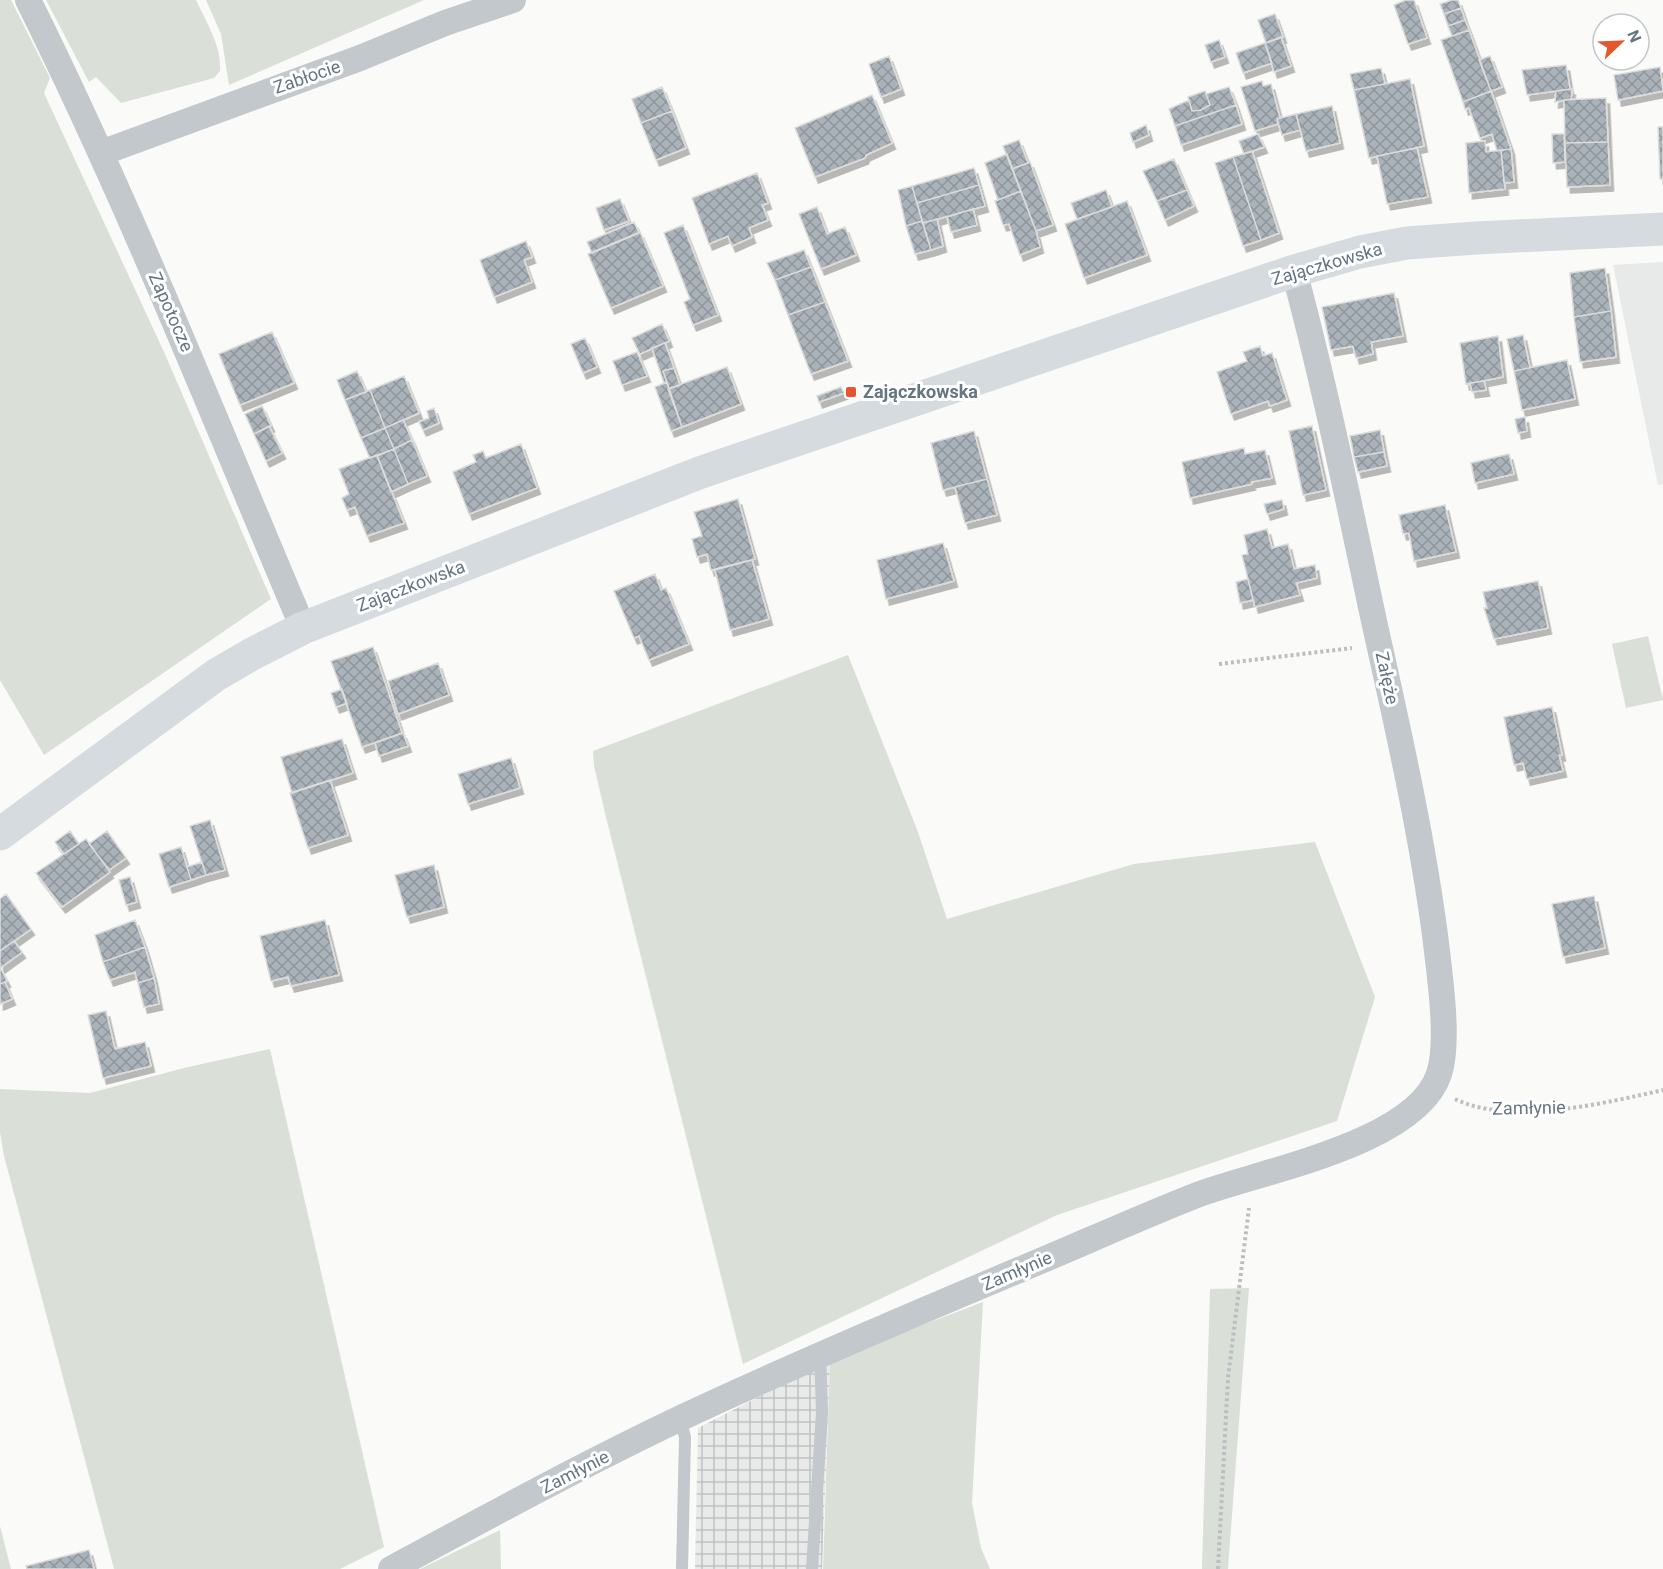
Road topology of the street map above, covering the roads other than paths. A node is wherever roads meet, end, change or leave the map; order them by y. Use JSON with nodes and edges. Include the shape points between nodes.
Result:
{"nodes":[{"id":1,"x":28,"y":0,"type":"edge"},
{"id":2,"x":513,"y":0,"type":"edge"},
{"id":3,"x":101,"y":153,"type":"junction"},
{"id":4,"x":1663,"y":229,"type":"edge"},
{"id":5,"x":1294,"y":271,"type":"junction"},
{"id":6,"x":303,"y":628,"type":"junction"},
{"id":7,"x":0,"y":834,"type":"edge"},
{"id":8,"x":1433,"y":1089,"type":"joint"},
{"id":9,"x":820,"y":1354,"type":"junction"},
{"id":10,"x":680,"y":1419,"type":"junction"},
{"id":11,"x":391,"y":1569,"type":"edge"},
{"id":12,"x":682,"y":1569,"type":"edge"},
{"id":13,"x":812,"y":1569,"type":"edge"}],
"edges":[{"from":1,"to":3,"type":"street","name":"Zapotocze"},
{"from":2,"to":3,"type":"street","name":"Zabłocie"},
{"from":3,"to":6,"type":"street","name":"Zapotocze"},
{"from":4,"to":5,"type":"main road","name":"Zajączkowska","via":[[1407,243]]},
{"from":5,"to":6,"type":"main road","name":"Zajączkowska","via":[[699,473]]},
{"from":5,"to":8,"type":"street","name":"Załęże","via":[[1323,384],[1420,841],[1438,961],[1444,1047],[1441,1071]]},
{"from":6,"to":7,"type":"main road","name":"Zajączkowska","via":[[216,675]]},
{"from":8,"to":9,"type":"street","name":"Zamłynie","via":[[1412,1112],[1344,1147],[1201,1194]]},
{"from":9,"to":10,"type":"street","name":"Zamłynie"},
{"from":9,"to":13,"type":"lane","via":[[822,1412]]},
{"from":10,"to":11,"type":"street","name":"Zamłynie"},
{"from":10,"to":12,"type":"lane","via":[[685,1437]]}]}
